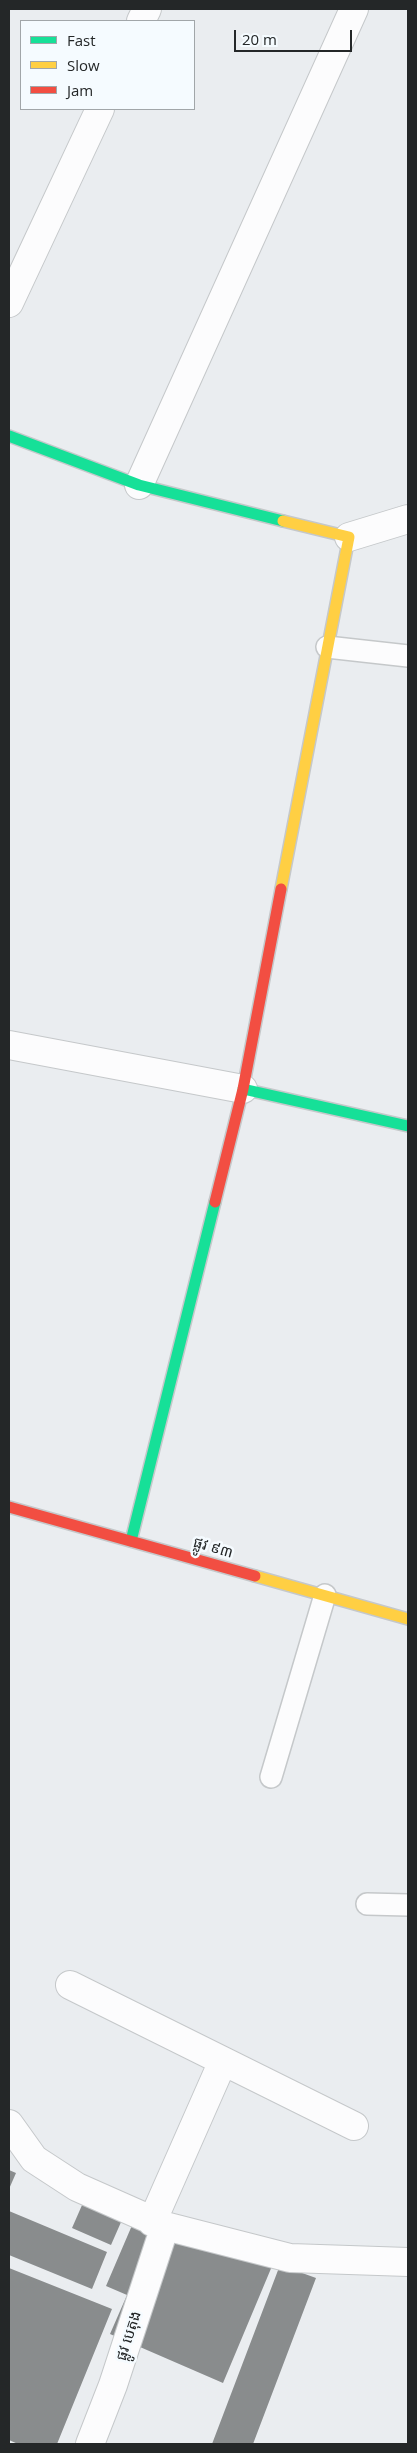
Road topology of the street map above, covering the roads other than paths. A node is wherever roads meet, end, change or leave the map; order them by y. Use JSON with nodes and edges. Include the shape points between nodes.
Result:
{"nodes":[{"id":1,"x":354,"y":9,"type":"edge"},
{"id":2,"x":100,"y":110,"type":"edge"},
{"id":3,"x":9,"y":303,"type":"edge"},
{"id":4,"x":9,"y":436,"type":"edge"},
{"id":5,"x":140,"y":485,"type":"junction"},
{"id":6,"x":408,"y":519,"type":"edge"},
{"id":7,"x":349,"y":537,"type":"junction"},
{"id":8,"x":328,"y":647,"type":"junction"},
{"id":9,"x":408,"y":656,"type":"edge"},
{"id":10,"x":9,"y":1045,"type":"edge"},
{"id":11,"x":243,"y":1089,"type":"junction"},
{"id":12,"x":408,"y":1126,"type":"edge"},
{"id":13,"x":9,"y":1507,"type":"edge"},
{"id":14,"x":131,"y":1541,"type":"junction"},
{"id":15,"x":325,"y":1596,"type":"junction"},
{"id":16,"x":408,"y":1619,"type":"edge"},
{"id":17,"x":271,"y":1777,"type":"dead end"},
{"id":18,"x":368,"y":1904,"type":"dead end"},
{"id":19,"x":408,"y":1905,"type":"edge"},
{"id":20,"x":70,"y":1985,"type":"dead end"},
{"id":21,"x":223,"y":2061,"type":"junction"},
{"id":22,"x":9,"y":2124,"type":"edge"},
{"id":23,"x":354,"y":2126,"type":"dead end"},
{"id":24,"x":159,"y":2224,"type":"junction"},
{"id":25,"x":408,"y":2262,"type":"edge"},
{"id":26,"x":90,"y":2444,"type":"edge"}],
"edges":[{"from":1,"to":5,"type":"street"},
{"from":2,"to":3,"type":"street"},
{"from":4,"to":5,"type":"street"},
{"from":5,"to":7,"type":"street"},
{"from":6,"to":7,"type":"street"},
{"from":7,"to":8,"type":"street"},
{"from":8,"to":9,"type":"lane"},
{"from":8,"to":11,"type":"street"},
{"from":10,"to":11,"type":"street"},
{"from":11,"to":12,"type":"street"},
{"from":11,"to":14,"type":"street"},
{"from":13,"to":14,"type":"street","name":"ផ្លូវ ៩៣"},
{"from":14,"to":15,"type":"street","name":"ផ្លូវ ៩៣"},
{"from":15,"to":16,"type":"street","name":"ផ្លូវ ៩៣"},
{"from":15,"to":17,"type":"lane"},
{"from":18,"to":19,"type":"lane"},
{"from":20,"to":21,"type":"street"},
{"from":21,"to":23,"type":"street"},
{"from":21,"to":24,"type":"street","name":"ផ្លូវ បេតុង"},
{"from":22,"to":24,"type":"street","via":[[34,2159],[77,2186]]},
{"from":24,"to":25,"type":"street","via":[[290,2258]]},
{"from":24,"to":26,"type":"street","name":"ផ្លូវ បេតុង","via":[[112,2385]]}]}
